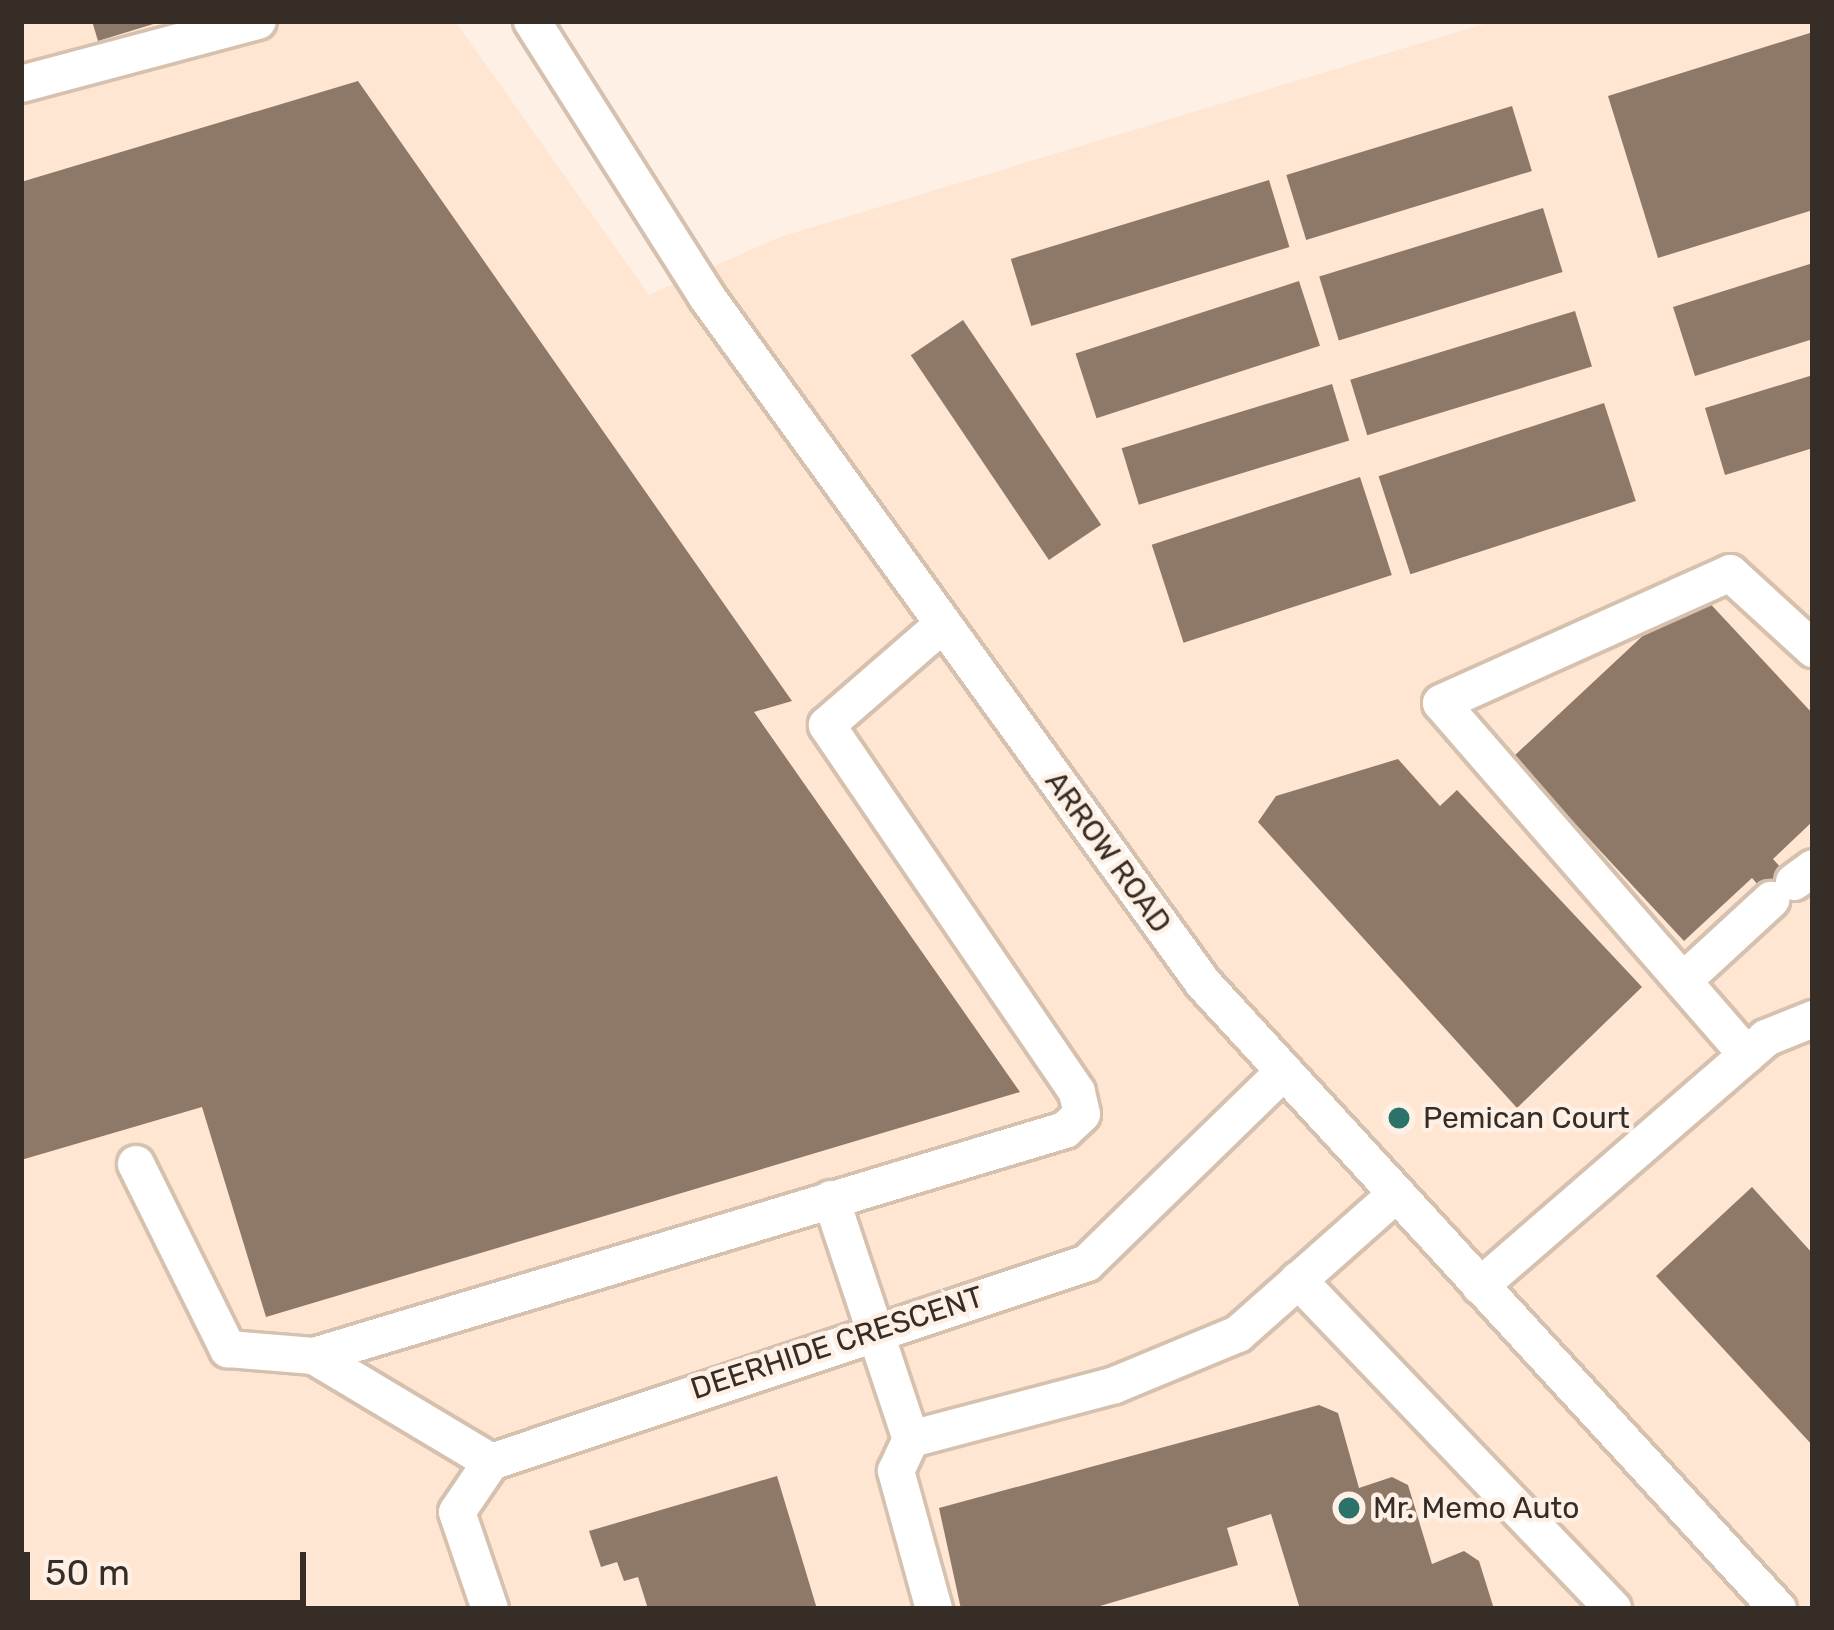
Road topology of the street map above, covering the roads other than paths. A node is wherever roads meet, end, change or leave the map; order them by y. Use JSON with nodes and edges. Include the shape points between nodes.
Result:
{"nodes":[{"id":1,"x":258,"y":21,"type":"edge"},
{"id":2,"x":532,"y":21,"type":"edge"},
{"id":3,"x":21,"y":84,"type":"edge"},
{"id":4,"x":943,"y":624,"type":"junction"},
{"id":5,"x":1813,"y":650,"type":"edge"},
{"id":6,"x":1793,"y":883,"type":"edge"},
{"id":7,"x":1683,"y":981,"type":"junction"},
{"id":8,"x":1813,"y":1019,"type":"edge"},
{"id":9,"x":1747,"y":1055,"type":"junction"},
{"id":10,"x":1280,"y":1075,"type":"junction"},
{"id":11,"x":136,"y":1164,"type":"dead end"},
{"id":12,"x":1394,"y":1196,"type":"junction"},
{"id":13,"x":831,"y":1199,"type":"junction"},
{"id":14,"x":1298,"y":1280,"type":"junction"},
{"id":15,"x":1480,"y":1286,"type":"junction"},
{"id":16,"x":881,"y":1328,"type":"junction"},
{"id":17,"x":314,"y":1356,"type":"junction"},
{"id":18,"x":911,"y":1438,"type":"junction"},
{"id":19,"x":491,"y":1462,"type":"junction"},
{"id":20,"x":490,"y":1609,"type":"edge"},
{"id":21,"x":934,"y":1609,"type":"edge"},
{"id":22,"x":1612,"y":1609,"type":"edge"},
{"id":23,"x":1778,"y":1609,"type":"edge"}],
"edges":[{"from":1,"to":3,"type":"street"},
{"from":2,"to":4,"type":"street","name":"ARROW ROAD","via":[[707,297]]},
{"from":4,"to":10,"type":"street","name":"ARROW ROAD"},
{"from":4,"to":13,"type":"street","via":[[827,724],[1082,1114],[1065,1130]]},
{"from":5,"to":7,"type":"street","via":[[1730,573],[1441,703]]},
{"from":6,"to":7,"type":"street"},
{"from":7,"to":9,"type":"street"},
{"from":8,"to":9,"type":"street"},
{"from":9,"to":15,"type":"street"},
{"from":10,"to":12,"type":"street","name":"ARROW ROAD"},
{"from":10,"to":16,"type":"street","name":"DEERHIDE CRESCENT","via":[[1087,1263]]},
{"from":11,"to":17,"type":"street","via":[[228,1349]]},
{"from":12,"to":14,"type":"street"},
{"from":12,"to":15,"type":"street","name":"ARROW ROAD"},
{"from":13,"to":16,"type":"street"},
{"from":13,"to":17,"type":"street"},
{"from":14,"to":18,"type":"street","via":[[1238,1334],[1115,1385]]},
{"from":14,"to":22,"type":"street"},
{"from":15,"to":23,"type":"street","name":"ARROW ROAD"},
{"from":16,"to":18,"type":"street"},
{"from":16,"to":19,"type":"street","name":"DEERHIDE CRESCENT"},
{"from":17,"to":19,"type":"street"},
{"from":18,"to":21,"type":"street","via":[[896,1471]]},
{"from":19,"to":20,"type":"street","via":[[457,1512]]}]}
